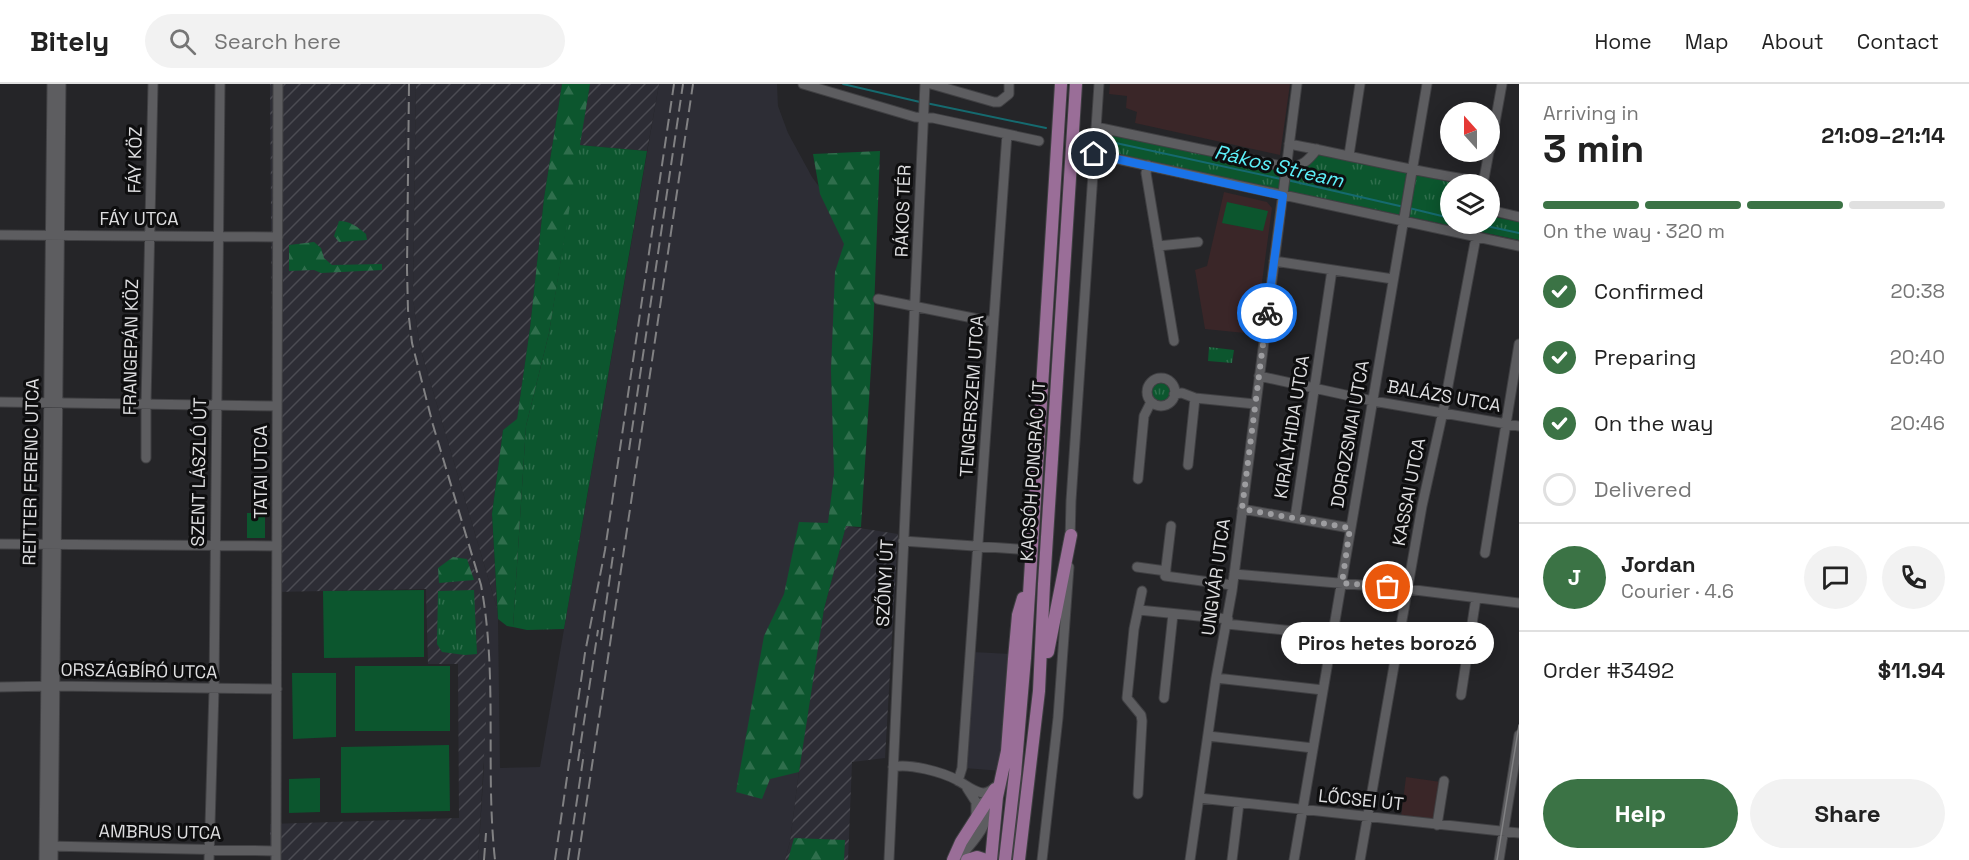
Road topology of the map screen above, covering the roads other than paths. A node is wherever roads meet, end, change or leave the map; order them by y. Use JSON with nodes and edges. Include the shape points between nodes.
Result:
{"nodes":[{"id":1,"x":52,"y":84,"type":"edge"},
{"id":2,"x":61,"y":84,"type":"edge"},
{"id":3,"x":153,"y":84,"type":"edge"},
{"id":4,"x":220,"y":84,"type":"edge"},
{"id":5,"x":278,"y":84,"type":"edge"},
{"id":6,"x":803,"y":84,"type":"edge"},
{"id":7,"x":931,"y":84,"type":"edge"},
{"id":8,"x":1009,"y":84,"type":"edge"},
{"id":9,"x":1061,"y":84,"type":"edge"},
{"id":10,"x":1076,"y":84,"type":"edge"},
{"id":11,"x":1099,"y":84,"type":"edge"},
{"id":12,"x":1297,"y":84,"type":"edge"},
{"id":13,"x":1360,"y":84,"type":"edge"},
{"id":14,"x":1427,"y":84,"type":"edge"},
{"id":15,"x":1502,"y":84,"type":"edge"},
{"id":16,"x":925,"y":89,"type":"edge"},
{"id":17,"x":1499,"y":102,"type":"edge"},
{"id":18,"x":924,"y":112,"type":"junction"},
{"id":19,"x":1096,"y":127,"type":"junction"},
{"id":20,"x":1007,"y":134,"type":"junction"},
{"id":21,"x":1039,"y":141,"type":"dead end"},
{"id":22,"x":1289,"y":144,"type":"junction"},
{"id":23,"x":1317,"y":149,"type":"junction"},
{"id":24,"x":1094,"y":154,"type":"junction"},
{"id":25,"x":1349,"y":155,"type":"junction"},
{"id":26,"x":1148,"y":165,"type":"junction"},
{"id":27,"x":1286,"y":169,"type":"junction"},
{"id":28,"x":1412,"y":170,"type":"junction"},
{"id":29,"x":1440,"y":175,"type":"edge"},
{"id":30,"x":1283,"y":192,"type":"junction"},
{"id":31,"x":1500,"y":212,"type":"edge"},
{"id":32,"x":1519,"y":217,"type":"edge"},
{"id":33,"x":1404,"y":218,"type":"junction"},
{"id":34,"x":0,"y":235,"type":"edge"},
{"id":35,"x":54,"y":235,"type":"junction"},
{"id":36,"x":150,"y":236,"type":"junction"},
{"id":37,"x":218,"y":236,"type":"junction"},
{"id":38,"x":278,"y":237,"type":"junction"},
{"id":39,"x":1476,"y":237,"type":"junction"},
{"id":40,"x":1198,"y":242,"type":"dead end"},
{"id":41,"x":1158,"y":246,"type":"junction"},
{"id":42,"x":1519,"y":246,"type":"edge"},
{"id":43,"x":1274,"y":261,"type":"junction"},
{"id":44,"x":1332,"y":270,"type":"junction"},
{"id":45,"x":1393,"y":279,"type":"junction"},
{"id":46,"x":878,"y":299,"type":"dead end"},
{"id":47,"x":915,"y":307,"type":"junction"},
{"id":48,"x":993,"y":322,"type":"junction"},
{"id":49,"x":1174,"y":341,"type":"dead end"},
{"id":50,"x":1519,"y":345,"type":"edge"},
{"id":51,"x":1259,"y":376,"type":"junction"},
{"id":52,"x":1314,"y":387,"type":"junction"},
{"id":53,"x":1174,"y":394,"type":"junction"},
{"id":54,"x":1195,"y":398,"type":"junction"},
{"id":55,"x":1373,"y":400,"type":"junction"},
{"id":56,"x":0,"y":402,"type":"edge"},
{"id":57,"x":52,"y":402,"type":"junction"},
{"id":58,"x":1151,"y":402,"type":"junction"},
{"id":59,"x":146,"y":404,"type":"junction"},
{"id":60,"x":1255,"y":404,"type":"junction"},
{"id":61,"x":217,"y":405,"type":"junction"},
{"id":62,"x":277,"y":406,"type":"junction"},
{"id":63,"x":1442,"y":413,"type":"junction"},
{"id":64,"x":1506,"y":424,"type":"junction"},
{"id":65,"x":1519,"y":426,"type":"edge"},
{"id":66,"x":146,"y":458,"type":"dead end"},
{"id":67,"x":1188,"y":465,"type":"dead end"},
{"id":68,"x":1138,"y":479,"type":"dead end"},
{"id":69,"x":1242,"y":509,"type":"junction"},
{"id":70,"x":1295,"y":518,"type":"junction"},
{"id":71,"x":1171,"y":526,"type":"dead end"},
{"id":72,"x":1350,"y":528,"type":"junction"},
{"id":73,"x":1071,"y":535,"type":"junction"},
{"id":74,"x":903,"y":542,"type":"junction"},
{"id":75,"x":0,"y":544,"type":"edge"},
{"id":76,"x":51,"y":544,"type":"junction"},
{"id":77,"x":215,"y":546,"type":"junction"},
{"id":78,"x":277,"y":546,"type":"junction"},
{"id":79,"x":979,"y":546,"type":"junction"},
{"id":80,"x":1017,"y":549,"type":"dead end"},
{"id":81,"x":1485,"y":553,"type":"dead end"},
{"id":82,"x":1137,"y":567,"type":"dead end"},
{"id":83,"x":1166,"y":571,"type":"junction"},
{"id":84,"x":1234,"y":574,"type":"junction"},
{"id":85,"x":1029,"y":577,"type":"junction"},
{"id":86,"x":1342,"y":583,"type":"junction"},
{"id":87,"x":1232,"y":585,"type":"junction"},
{"id":88,"x":1407,"y":589,"type":"junction"},
{"id":89,"x":1142,"y":591,"type":"dead end"},
{"id":90,"x":1476,"y":598,"type":"junction"},
{"id":91,"x":1519,"y":603,"type":"edge"},
{"id":92,"x":1139,"y":610,"type":"junction"},
{"id":93,"x":1173,"y":614,"type":"junction"},
{"id":94,"x":1228,"y":622,"type":"junction"},
{"id":95,"x":1332,"y":636,"type":"junction"},
{"id":96,"x":1216,"y":678,"type":"junction"},
{"id":97,"x":50,"y":686,"type":"junction"},
{"id":98,"x":0,"y":687,"type":"edge"},
{"id":99,"x":214,"y":689,"type":"junction"},
{"id":100,"x":277,"y":689,"type":"junction"},
{"id":101,"x":1323,"y":690,"type":"junction"},
{"id":102,"x":1039,"y":691,"type":"junction"},
{"id":103,"x":1461,"y":695,"type":"dead end"},
{"id":104,"x":1164,"y":698,"type":"dead end"},
{"id":105,"x":1519,"y":735,"type":"edge"},
{"id":106,"x":1208,"y":736,"type":"junction"},
{"id":107,"x":1313,"y":748,"type":"junction"},
{"id":108,"x":893,"y":767,"type":"junction"},
{"id":109,"x":1000,"y":780,"type":"junction"},
{"id":110,"x":1444,"y":781,"type":"dead end"},
{"id":111,"x":960,"y":782,"type":"junction"},
{"id":112,"x":975,"y":790,"type":"junction"},
{"id":113,"x":1138,"y":794,"type":"dead end"},
{"id":114,"x":1199,"y":798,"type":"junction"},
{"id":115,"x":1239,"y":802,"type":"junction"},
{"id":116,"x":986,"y":806,"type":"junction"},
{"id":117,"x":1303,"y":810,"type":"junction"},
{"id":118,"x":1367,"y":817,"type":"junction"},
{"id":119,"x":976,"y":819,"type":"junction"},
{"id":120,"x":1437,"y":825,"type":"junction"},
{"id":121,"x":1503,"y":832,"type":"junction"},
{"id":122,"x":1519,"y":833,"type":"edge"},
{"id":123,"x":48,"y":846,"type":"junction"},
{"id":124,"x":209,"y":849,"type":"junction"},
{"id":125,"x":276,"y":856,"type":"edge"},
{"id":126,"x":44,"y":860,"type":"edge"},
{"id":127,"x":53,"y":860,"type":"edge"},
{"id":128,"x":209,"y":860,"type":"edge"},
{"id":129,"x":889,"y":860,"type":"edge"},
{"id":130,"x":953,"y":860,"type":"edge"},
{"id":131,"x":958,"y":860,"type":"edge"},
{"id":132,"x":967,"y":860,"type":"edge"},
{"id":133,"x":988,"y":860,"type":"edge"},
{"id":134,"x":1005,"y":860,"type":"edge"},
{"id":135,"x":1019,"y":860,"type":"edge"},
{"id":136,"x":1041,"y":860,"type":"edge"},
{"id":137,"x":1190,"y":860,"type":"edge"},
{"id":138,"x":1232,"y":860,"type":"edge"},
{"id":139,"x":1294,"y":860,"type":"edge"},
{"id":140,"x":1360,"y":860,"type":"edge"},
{"id":141,"x":1499,"y":860,"type":"edge"}],
"edges":[{"from":1,"to":35,"type":"street","name":"REITTER FERENC UTCA"},
{"from":2,"to":35,"type":"street","name":"REITTER FERENC UTCA"},
{"from":3,"to":36,"type":"street","name":"FÁY KÖZ"},
{"from":4,"to":37,"type":"street","name":"SZENT LÁSZLÓ ÚT"},
{"from":5,"to":38,"type":"street","name":"TATAI UTCA"},
{"from":6,"to":18,"type":"street","via":[[915,117]]},
{"from":7,"to":8,"type":"street","via":[[999,102],[1008,94]]},
{"from":9,"to":85,"type":"main road","name":"KACSÓH PONGRÁC ÚT"},
{"from":10,"to":102,"type":"main road","name":"KACSÓH PONGRÁC ÚT"},
{"from":11,"to":19,"type":"street"},
{"from":12,"to":22,"type":"street","name":"UNGVÁR UTCA"},
{"from":13,"to":25,"type":"street"},
{"from":14,"to":28,"type":"street","name":"DOROZSMAI UTCA"},
{"from":15,"to":17,"type":"street"},
{"from":16,"to":18,"type":"street","name":"RÁKOS TÉR"},
{"from":18,"to":20,"type":"street"},
{"from":18,"to":47,"type":"street","name":"RÁKOS TÉR"},
{"from":19,"to":24,"type":"street"},
{"from":19,"to":27,"type":"street"},
{"from":20,"to":21,"type":"street"},
{"from":20,"to":48,"type":"street","name":"TENGERSZEM UTCA"},
{"from":22,"to":23,"type":"street"},
{"from":22,"to":27,"type":"street","name":"UNGVÁR UTCA"},
{"from":23,"to":25,"type":"street"},
{"from":23,"to":27,"type":"street","via":[[1305,164]]},
{"from":24,"to":26,"type":"street"},
{"from":24,"to":73,"type":"street"},
{"from":25,"to":28,"type":"street"},
{"from":26,"to":30,"type":"street"},
{"from":26,"to":41,"type":"street"},
{"from":27,"to":30,"type":"street","name":"UNGVÁR UTCA"},
{"from":28,"to":29,"type":"street"},
{"from":28,"to":33,"type":"street","name":"DOROZSMAI UTCA"},
{"from":30,"to":33,"type":"street"},
{"from":30,"to":43,"type":"street","name":"UNGVÁR UTCA"},
{"from":31,"to":32,"type":"street"},
{"from":33,"to":39,"type":"street"},
{"from":33,"to":45,"type":"street","name":"DOROZSMAI UTCA"},
{"from":34,"to":35,"type":"street","name":"FÁY UTCA"},
{"from":35,"to":36,"type":"street","name":"FÁY UTCA"},
{"from":35,"to":57,"type":"street","name":"REITTER FERENC UTCA"},
{"from":36,"to":37,"type":"street","name":"FÁY UTCA"},
{"from":36,"to":59,"type":"street","name":"FRANGEPÁN KÖZ"},
{"from":37,"to":38,"type":"street","name":"FÁY UTCA"},
{"from":37,"to":61,"type":"street","name":"SZENT LÁSZLÓ ÚT"},
{"from":38,"to":62,"type":"street","name":"TATAI UTCA"},
{"from":39,"to":42,"type":"street"},
{"from":39,"to":63,"type":"street","name":"KASSAI UTCA"},
{"from":40,"to":41,"type":"street"},
{"from":41,"to":49,"type":"street"},
{"from":43,"to":44,"type":"street"},
{"from":43,"to":51,"type":"street","name":"UNGVÁR UTCA"},
{"from":44,"to":45,"type":"street"},
{"from":44,"to":52,"type":"street","name":"KIRÁLYHIDA UTCA"},
{"from":45,"to":55,"type":"street","name":"DOROZSMAI UTCA"},
{"from":46,"to":47,"type":"street"},
{"from":47,"to":48,"type":"street"},
{"from":47,"to":74,"type":"street","name":"SZŐNYI ÚT"},
{"from":48,"to":79,"type":"street","name":"TENGERSZEM UTCA"},
{"from":50,"to":64,"type":"street"},
{"from":51,"to":52,"type":"street","name":"BALÁZS UTCA"},
{"from":51,"to":60,"type":"street","name":"UNGVÁR UTCA"},
{"from":52,"to":55,"type":"street","name":"BALÁZS UTCA"},
{"from":52,"to":70,"type":"street","name":"KIRÁLYHIDA UTCA"},
{"from":53,"to":54,"type":"street"},
{"from":53,"to":58,"type":"street","via":[[1167,404]]},
{"from":53,"to":58,"type":"street","via":[[1169,381],[1156,379],[1147,390]]},
{"from":54,"to":60,"type":"street"},
{"from":54,"to":67,"type":"street"},
{"from":55,"to":63,"type":"street","name":"BALÁZS UTCA"},
{"from":55,"to":72,"type":"street","name":"DOROZSMAI UTCA"},
{"from":56,"to":57,"type":"street"},
{"from":57,"to":59,"type":"street"},
{"from":57,"to":76,"type":"street","name":"REITTER FERENC UTCA"},
{"from":58,"to":68,"type":"street","via":[[1144,416]]},
{"from":59,"to":61,"type":"street"},
{"from":59,"to":66,"type":"street","name":"FRANGEPÁN KÖZ"},
{"from":60,"to":69,"type":"street","name":"UNGVÁR UTCA"},
{"from":61,"to":62,"type":"street"},
{"from":61,"to":77,"type":"street","name":"SZENT LÁSZLÓ ÚT"},
{"from":62,"to":78,"type":"street","name":"TATAI UTCA"},
{"from":63,"to":64,"type":"street","name":"BALÁZS UTCA"},
{"from":63,"to":88,"type":"street","name":"KASSAI UTCA"},
{"from":64,"to":65,"type":"street","name":"BALÁZS UTCA"},
{"from":64,"to":81,"type":"street"},
{"from":69,"to":70,"type":"street"},
{"from":69,"to":84,"type":"street","name":"UNGVÁR UTCA"},
{"from":70,"to":72,"type":"street"},
{"from":71,"to":83,"type":"street"},
{"from":72,"to":86,"type":"street","name":"DOROZSMAI UTCA"},
{"from":73,"to":102,"type":"main road"},
{"from":73,"to":136,"type":"street","via":[[1058,718]]},
{"from":74,"to":79,"type":"street"},
{"from":74,"to":108,"type":"street","name":"SZŐNYI ÚT"},
{"from":75,"to":76,"type":"street"},
{"from":76,"to":77,"type":"street"},
{"from":76,"to":97,"type":"street","name":"REITTER FERENC UTCA"},
{"from":77,"to":78,"type":"street"},
{"from":77,"to":99,"type":"street","name":"SZENT LÁSZLÓ ÚT"},
{"from":78,"to":100,"type":"street","name":"TATAI UTCA"},
{"from":79,"to":80,"type":"street"},
{"from":79,"to":111,"type":"street","name":"TENGERSZEM UTCA"},
{"from":82,"to":83,"type":"street"},
{"from":83,"to":87,"type":"street","via":[[1166,576]]},
{"from":84,"to":86,"type":"street"},
{"from":84,"to":87,"type":"street","name":"UNGVÁR UTCA"},
{"from":85,"to":109,"type":"main road","via":[[1018,615],[1007,751]]},
{"from":85,"to":134,"type":"main road","name":"KACSÓH PONGRÁC ÚT"},
{"from":86,"to":88,"type":"street"},
{"from":86,"to":95,"type":"street","name":"DOROZSMAI UTCA"},
{"from":87,"to":94,"type":"street","name":"UNGVÁR UTCA"},
{"from":88,"to":90,"type":"street"},
{"from":88,"to":118,"type":"street","name":"KASSAI UTCA"},
{"from":89,"to":92,"type":"street"},
{"from":90,"to":91,"type":"street"},
{"from":90,"to":103,"type":"street"},
{"from":92,"to":93,"type":"street"},
{"from":92,"to":113,"type":"street","via":[[1127,698],[1143,721]]},
{"from":93,"to":94,"type":"street"},
{"from":93,"to":104,"type":"street"},
{"from":94,"to":95,"type":"street"},
{"from":94,"to":96,"type":"street","name":"UNGVÁR UTCA"},
{"from":95,"to":101,"type":"street","name":"DOROZSMAI UTCA"},
{"from":96,"to":101,"type":"street"},
{"from":96,"to":106,"type":"street","name":"UNGVÁR UTCA"},
{"from":97,"to":98,"type":"street","name":"ORSZÁGBÍRÓ UTCA"},
{"from":97,"to":99,"type":"street","name":"ORSZÁGBÍRÓ UTCA"},
{"from":97,"to":123,"type":"street","name":"REITTER FERENC UTCA"},
{"from":99,"to":100,"type":"street","name":"ORSZÁGBÍRÓ UTCA"},
{"from":99,"to":124,"type":"street","name":"SZENT LÁSZLÓ ÚT"},
{"from":100,"to":125,"type":"street","name":"TATAI UTCA"},
{"from":101,"to":107,"type":"street","name":"DOROZSMAI UTCA"},
{"from":102,"to":135,"type":"main road","name":"KACSÓH PONGRÁC ÚT"},
{"from":105,"to":121,"type":"street"},
{"from":106,"to":107,"type":"street"},
{"from":106,"to":114,"type":"street","name":"UNGVÁR UTCA"},
{"from":107,"to":117,"type":"street","name":"DOROZSMAI UTCA"},
{"from":108,"to":111,"type":"street","via":[[936,772]]},
{"from":108,"to":129,"type":"street","name":"SZŐNYI ÚT"},
{"from":109,"to":112,"type":"street","via":[[989,792]]},
{"from":109,"to":116,"type":"main road"},
{"from":109,"to":133,"type":"main road"},
{"from":110,"to":120,"type":"street"},
{"from":111,"to":112,"type":"street"},
{"from":111,"to":119,"type":"street","via":[[975,798]]},
{"from":112,"to":116,"type":"street"},
{"from":114,"to":115,"type":"street","name":"LŐCSEI ÚT"},
{"from":114,"to":137,"type":"street","name":"UNGVÁR UTCA"},
{"from":115,"to":117,"type":"street","name":"LŐCSEI ÚT"},
{"from":115,"to":138,"type":"street"},
{"from":116,"to":119,"type":"main road"},
{"from":116,"to":131,"type":"street","via":[[985,824]]},
{"from":117,"to":118,"type":"street","name":"LŐCSEI ÚT"},
{"from":117,"to":139,"type":"street","name":"DOROZSMAI UTCA"},
{"from":118,"to":120,"type":"street","name":"LŐCSEI ÚT"},
{"from":118,"to":140,"type":"street","name":"KASSAI UTCA"},
{"from":119,"to":130,"type":"main road"},
{"from":120,"to":121,"type":"street","name":"LŐCSEI ÚT"},
{"from":121,"to":122,"type":"street","name":"LŐCSEI ÚT"},
{"from":121,"to":141,"type":"street"},
{"from":123,"to":124,"type":"street","name":"AMBRUS UTCA"},
{"from":123,"to":126,"type":"street","name":"REITTER FERENC UTCA"},
{"from":123,"to":127,"type":"street","name":"REITTER FERENC UTCA"},
{"from":124,"to":125,"type":"street","name":"AMBRUS UTCA"},
{"from":124,"to":128,"type":"street","name":"SZENT LÁSZLÓ ÚT"},
{"from":132,"to":133,"type":"main road"}]}
